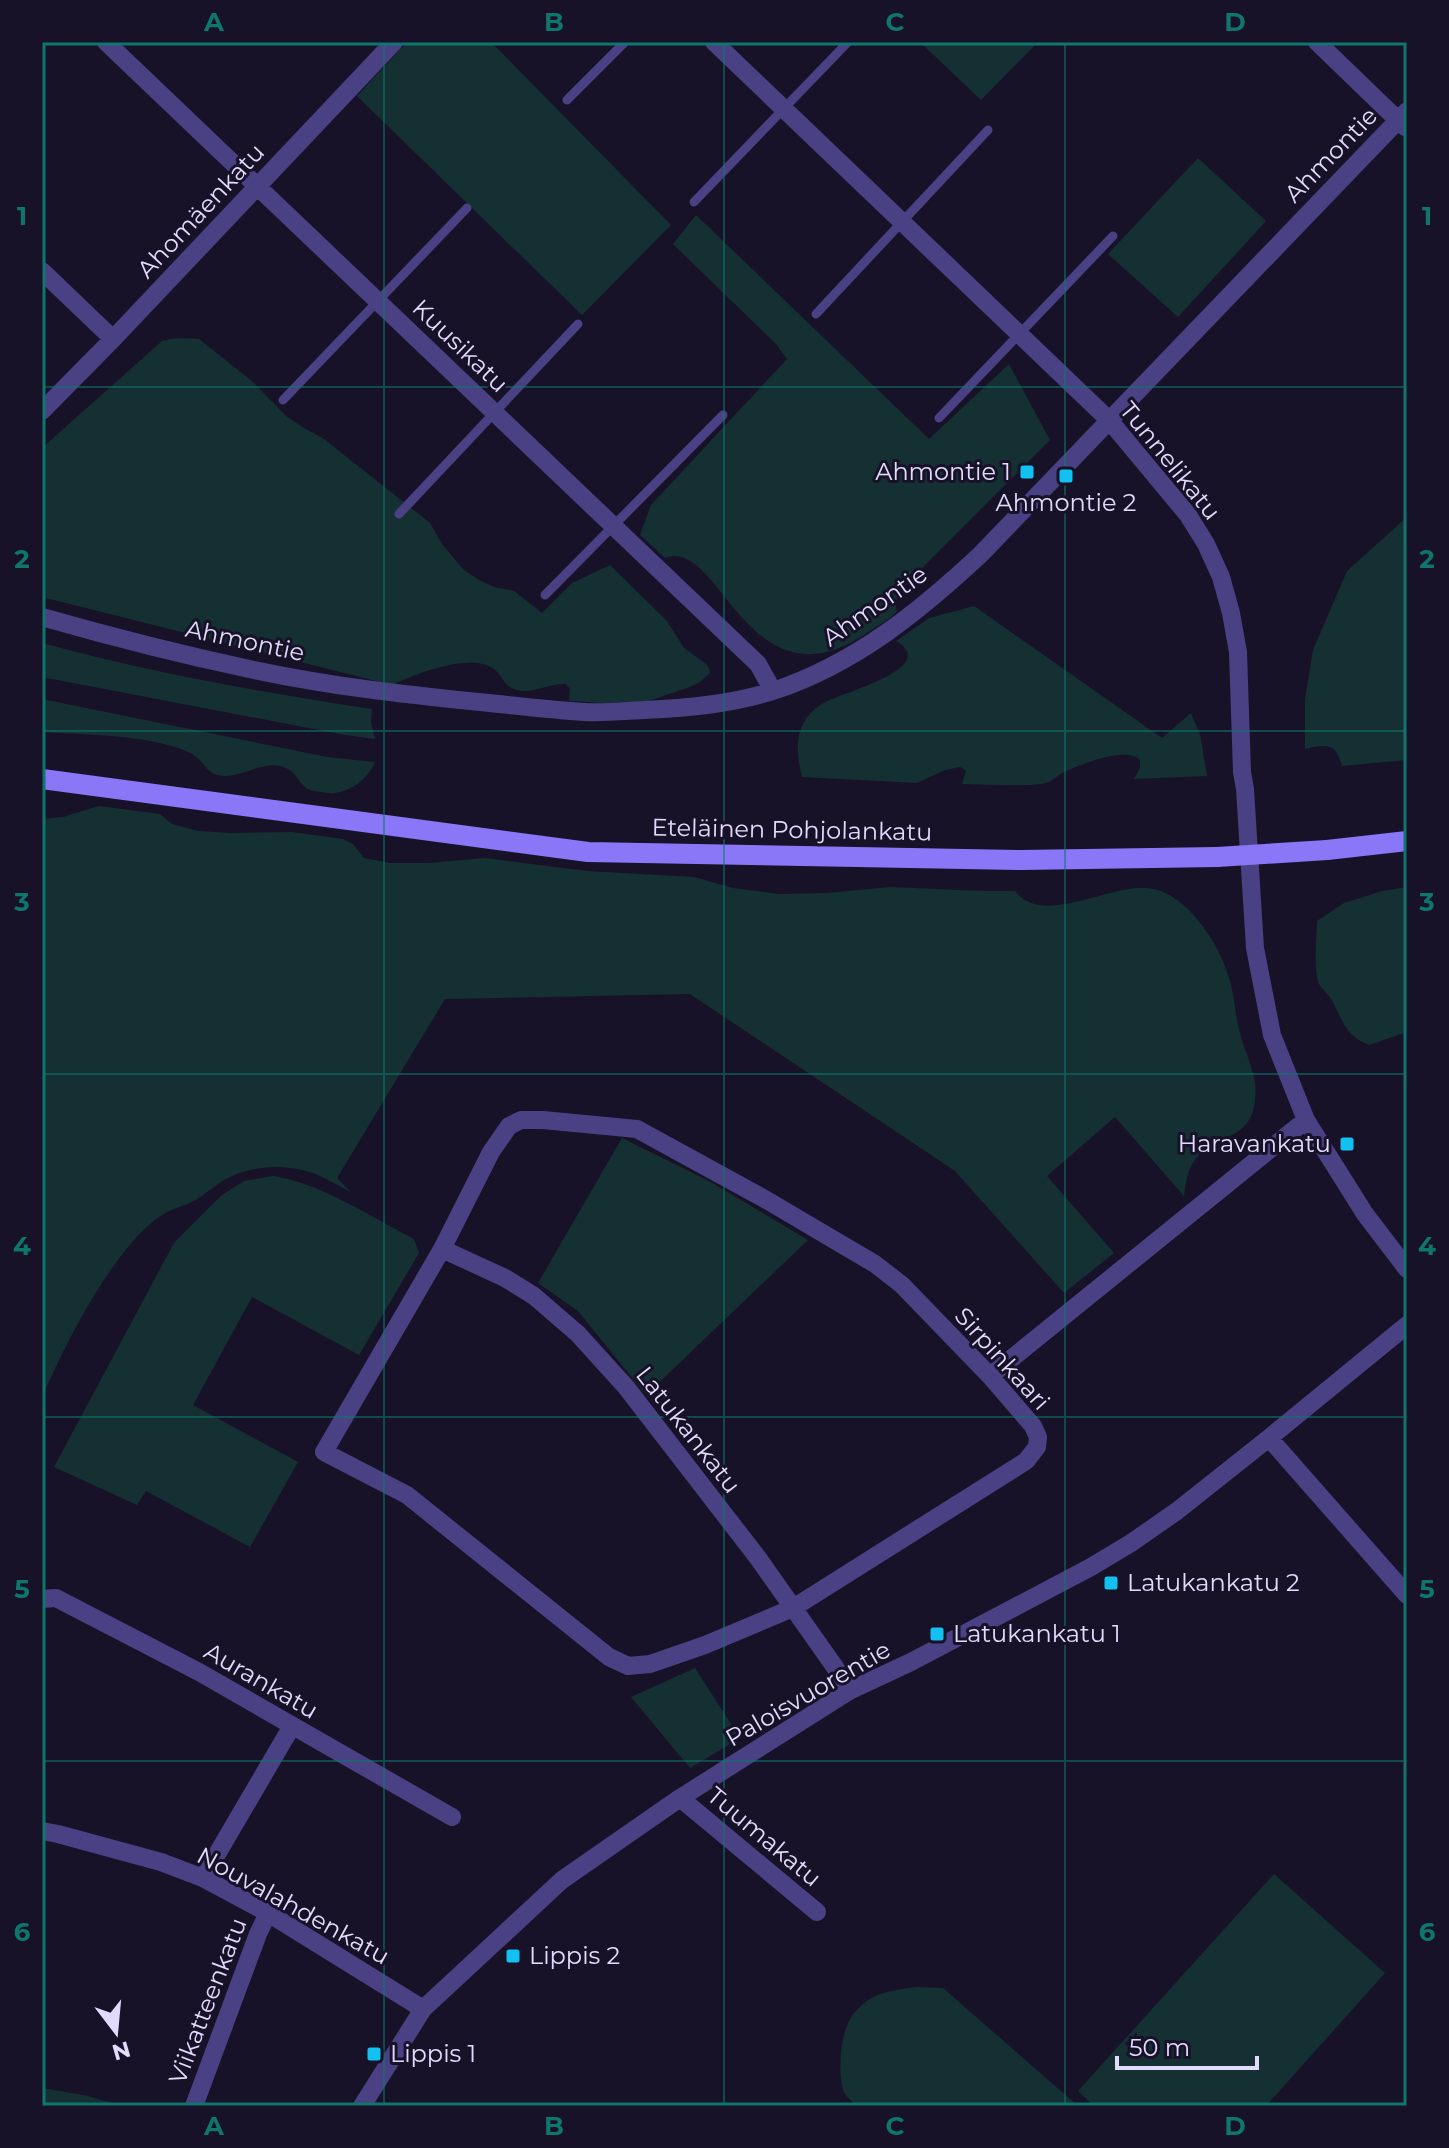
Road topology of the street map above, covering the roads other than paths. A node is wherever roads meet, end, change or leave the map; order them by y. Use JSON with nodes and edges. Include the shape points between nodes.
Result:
{"nodes":[{"id":1,"x":106,"y":42,"type":"edge"},
{"id":2,"x":394,"y":42,"type":"edge"},
{"id":3,"x":625,"y":42,"type":"edge"},
{"id":4,"x":714,"y":42,"type":"edge"},
{"id":5,"x":848,"y":42,"type":"edge"},
{"id":6,"x":1317,"y":42,"type":"edge"},
{"id":7,"x":567,"y":100,"type":"dead end"},
{"id":8,"x":785,"y":110,"type":"junction"},
{"id":9,"x":1404,"y":120,"type":"edge"},
{"id":10,"x":988,"y":130,"type":"dead end"},
{"id":11,"x":258,"y":186,"type":"junction"},
{"id":12,"x":694,"y":202,"type":"dead end"},
{"id":13,"x":467,"y":208,"type":"dead end"},
{"id":14,"x":901,"y":221,"type":"junction"},
{"id":15,"x":1113,"y":236,"type":"dead end"},
{"id":16,"x":42,"y":271,"type":"edge"},
{"id":17,"x":377,"y":300,"type":"junction"},
{"id":18,"x":816,"y":314,"type":"dead end"},
{"id":19,"x":578,"y":324,"type":"dead end"},
{"id":20,"x":1020,"y":335,"type":"junction"},
{"id":21,"x":113,"y":339,"type":"junction"},
{"id":22,"x":283,"y":400,"type":"dead end"},
{"id":23,"x":42,"y":411,"type":"edge"},
{"id":24,"x":496,"y":413,"type":"junction"},
{"id":25,"x":723,"y":415,"type":"dead end"},
{"id":26,"x":939,"y":418,"type":"dead end"},
{"id":27,"x":1109,"y":420,"type":"junction"},
{"id":28,"x":399,"y":514,"type":"dead end"},
{"id":29,"x":614,"y":526,"type":"junction"},
{"id":30,"x":545,"y":595,"type":"dead end"},
{"id":31,"x":42,"y":617,"type":"edge"},
{"id":32,"x":773,"y":691,"type":"junction"},
{"id":33,"x":42,"y":767,"type":"edge"},
{"id":34,"x":42,"y":779,"type":"edge"},
{"id":35,"x":178,"y":797,"type":"junction"},
{"id":36,"x":1407,"y":841,"type":"edge"},
{"id":37,"x":1306,"y":1120,"type":"junction"},
{"id":38,"x":442,"y":1249,"type":"junction"},
{"id":39,"x":1407,"y":1269,"type":"edge"},
{"id":40,"x":1407,"y":1325,"type":"edge"},
{"id":41,"x":990,"y":1376,"type":"junction"},
{"id":42,"x":1269,"y":1438,"type":"junction"},
{"id":43,"x":1407,"y":1595,"type":"edge"},
{"id":44,"x":42,"y":1599,"type":"edge"},
{"id":45,"x":793,"y":1608,"type":"junction"},
{"id":46,"x":851,"y":1690,"type":"junction"},
{"id":47,"x":292,"y":1726,"type":"junction"},
{"id":48,"x":680,"y":1798,"type":"junction"},
{"id":49,"x":452,"y":1817,"type":"dead end"},
{"id":50,"x":42,"y":1831,"type":"edge"},
{"id":51,"x":203,"y":1878,"type":"junction"},
{"id":52,"x":817,"y":1912,"type":"dead end"},
{"id":53,"x":268,"y":1913,"type":"junction"},
{"id":54,"x":423,"y":2009,"type":"junction"},
{"id":55,"x":194,"y":2106,"type":"edge"},
{"id":56,"x":362,"y":2106,"type":"edge"}],
"edges":[{"from":1,"to":11,"type":"street","name":"Kuusikatu"},
{"from":2,"to":11,"type":"street","name":"Ahomäenkatu"},
{"from":3,"to":7,"type":"lane"},
{"from":4,"to":8,"type":"street","name":"Tunnelikatu"},
{"from":5,"to":8,"type":"lane"},
{"from":6,"to":9,"type":"street"},
{"from":8,"to":12,"type":"lane"},
{"from":8,"to":14,"type":"street","name":"Tunnelikatu"},
{"from":9,"to":27,"type":"street","name":"Ahmontie"},
{"from":10,"to":14,"type":"lane"},
{"from":11,"to":17,"type":"street","name":"Kuusikatu"},
{"from":11,"to":21,"type":"street","name":"Ahomäenkatu"},
{"from":13,"to":17,"type":"lane"},
{"from":14,"to":18,"type":"lane"},
{"from":14,"to":20,"type":"street","name":"Tunnelikatu"},
{"from":15,"to":20,"type":"lane"},
{"from":16,"to":21,"type":"street"},
{"from":17,"to":22,"type":"lane"},
{"from":17,"to":24,"type":"street","name":"Kuusikatu"},
{"from":19,"to":24,"type":"lane"},
{"from":20,"to":26,"type":"lane"},
{"from":20,"to":27,"type":"street","name":"Tunnelikatu"},
{"from":21,"to":23,"type":"street","name":"Ahomäenkatu"},
{"from":24,"to":28,"type":"lane"},
{"from":24,"to":29,"type":"street","name":"Kuusikatu"},
{"from":25,"to":29,"type":"lane"},
{"from":27,"to":32,"type":"street","name":"Ahmontie","via":[[981,554],[911,616],[852,656]]},
{"from":27,"to":37,"type":"street","name":"Tunnelikatu","via":[[1188,515],[1221,577],[1238,652],[1255,948],[1272,1035]]},
{"from":29,"to":30,"type":"lane"},
{"from":29,"to":32,"type":"street","name":"Kuusikatu","via":[[762,668]]},
{"from":31,"to":32,"type":"street","name":"Ahmontie","via":[[255,670],[427,697],[586,712],[680,708]]},
{"from":33,"to":35,"type":"main road","name":"Eteläinen Pohjolankatu"},
{"from":34,"to":35,"type":"main road","name":"Eteläinen Pohjolankatu"},
{"from":35,"to":36,"type":"main road","name":"Eteläinen Pohjolankatu","bridge":true,"via":[[588,852],[1021,860],[1217,857]]},
{"from":37,"to":39,"type":"street","name":"Tunnelikatu"},
{"from":37,"to":41,"type":"street"},
{"from":38,"to":41,"type":"street","name":"Sirpinkaari","via":[[509,1126],[543,1120],[637,1129],[875,1264]]},
{"from":38,"to":45,"type":"street","name":"Latukankatu","via":[[534,1296],[578,1334],[626,1387]]},
{"from":38,"to":45,"type":"street","name":"Sirpinkaari","via":[[324,1452],[407,1495],[609,1657],[628,1666],[705,1645]]},
{"from":40,"to":42,"type":"street","name":"Paloisvuorentie"},
{"from":41,"to":45,"type":"street","name":"Sirpinkaari","via":[[1038,1437],[1026,1461]]},
{"from":42,"to":43,"type":"street"},
{"from":42,"to":46,"type":"street","name":"Paloisvuorentie","via":[[1131,1543]]},
{"from":44,"to":47,"type":"street","name":"Aurankatu","via":[[56,1598]]},
{"from":45,"to":46,"type":"street","name":"Latukankatu"},
{"from":46,"to":48,"type":"street","name":"Paloisvuorentie"},
{"from":47,"to":49,"type":"street","name":"Aurankatu"},
{"from":47,"to":51,"type":"street"},
{"from":48,"to":52,"type":"street","name":"Tuumakatu"},
{"from":48,"to":54,"type":"street","name":"Paloisvuorentie","via":[[562,1880]]},
{"from":50,"to":51,"type":"street","name":"Nouvalahdenkatu"},
{"from":51,"to":53,"type":"street","name":"Nouvalahdenkatu"},
{"from":53,"to":54,"type":"street","name":"Nouvalahdenkatu"},
{"from":53,"to":55,"type":"street","name":"Viikatteenkatu"},
{"from":54,"to":56,"type":"street","name":"Paloisvuorentie"}]}
